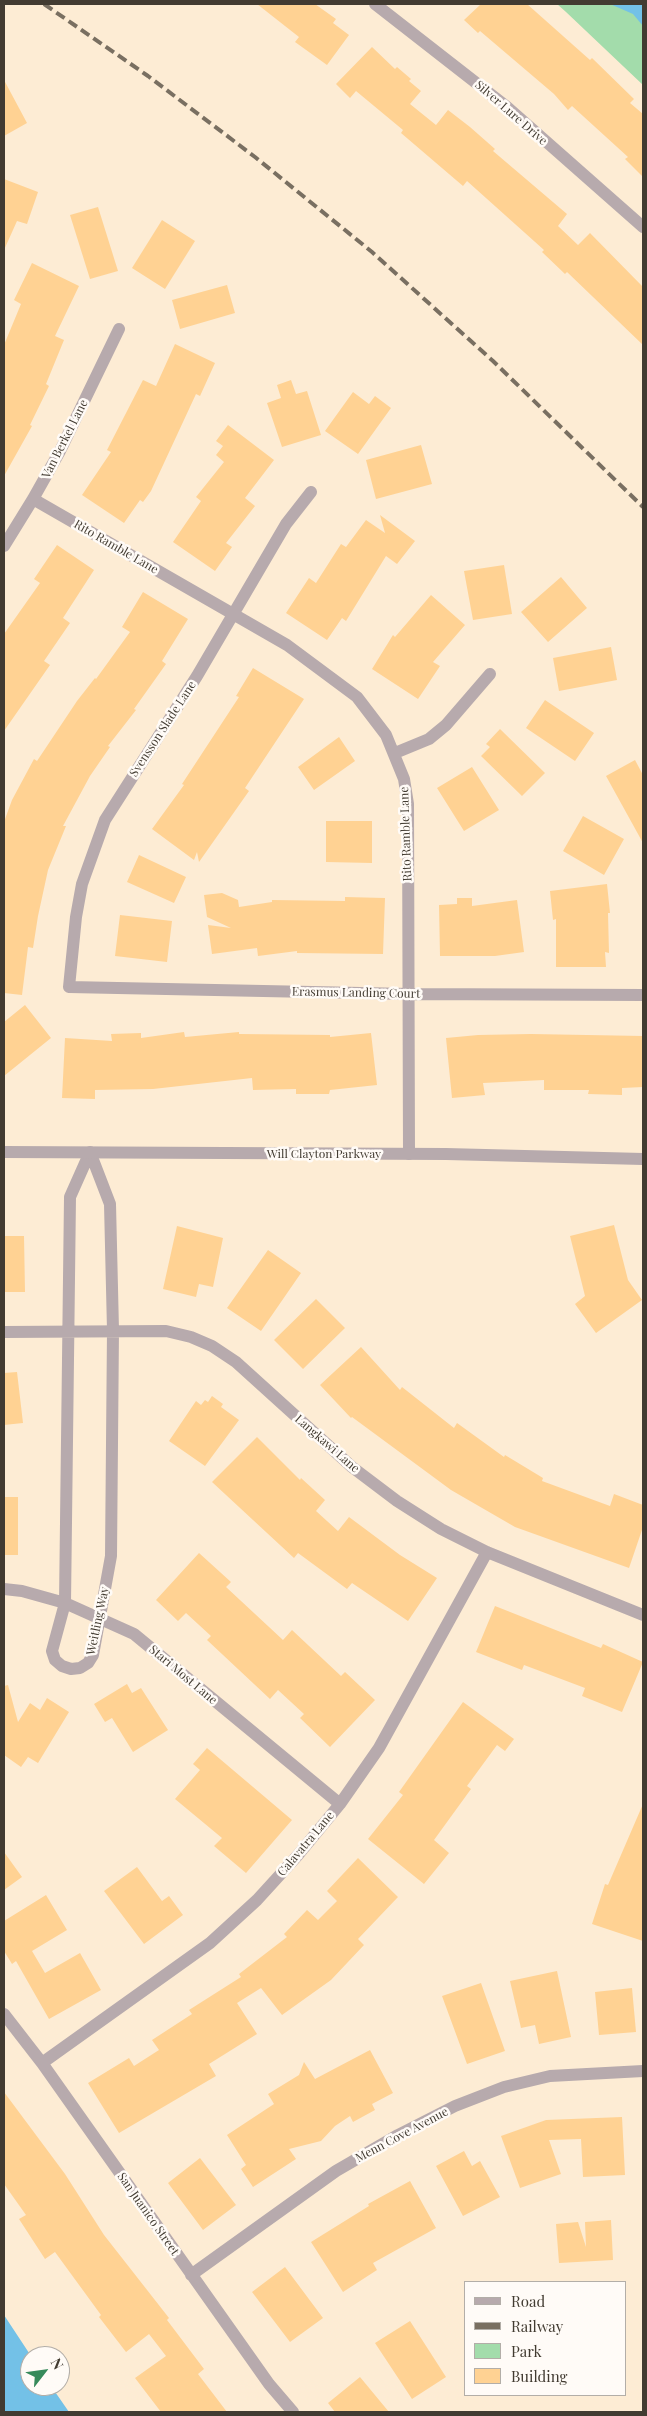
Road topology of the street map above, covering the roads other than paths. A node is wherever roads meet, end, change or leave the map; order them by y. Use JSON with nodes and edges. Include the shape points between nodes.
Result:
{"nodes":[{"id":1,"x":375,"y":4,"type":"edge"},
{"id":2,"x":643,"y":227,"type":"edge"},
{"id":3,"x":119,"y":329,"type":"dead end"},
{"id":4,"x":311,"y":492,"type":"dead end"},
{"id":5,"x":33,"y":499,"type":"junction"},
{"id":6,"x":4,"y":546,"type":"edge"},
{"id":7,"x":234,"y":614,"type":"junction"},
{"id":8,"x":490,"y":674,"type":"dead end"},
{"id":9,"x":395,"y":753,"type":"junction"},
{"id":10,"x":69,"y":987,"type":"joint"},
{"id":11,"x":409,"y":994,"type":"junction"},
{"id":12,"x":643,"y":995,"type":"edge"},
{"id":13,"x":4,"y":1152,"type":"edge"},
{"id":14,"x":90,"y":1152,"type":"junction"},
{"id":15,"x":409,"y":1154,"type":"junction"},
{"id":16,"x":643,"y":1159,"type":"edge"},
{"id":17,"x":113,"y":1330,"type":"junction"},
{"id":18,"x":67,"y":1331,"type":"junction"},
{"id":19,"x":4,"y":1332,"type":"edge"},
{"id":20,"x":486,"y":1552,"type":"junction"},
{"id":21,"x":4,"y":1589,"type":"edge"},
{"id":22,"x":65,"y":1602,"type":"junction"},
{"id":23,"x":643,"y":1615,"type":"edge"},
{"id":24,"x":100,"y":1617,"type":"junction"},
{"id":25,"x":340,"y":1804,"type":"junction"},
{"id":26,"x":4,"y":2014,"type":"edge"},
{"id":27,"x":42,"y":2063,"type":"junction"},
{"id":28,"x":643,"y":2071,"type":"edge"},
{"id":29,"x":191,"y":2275,"type":"junction"},
{"id":30,"x":294,"y":2412,"type":"edge"}],
"edges":[{"from":1,"to":2,"type":"street","name":"Silver Lure Drive","via":[[507,107]]},
{"from":3,"to":5,"type":"street","name":"Van Berkel Lane"},
{"from":4,"to":7,"type":"street","name":"Svensson Slade Lane","via":[[286,524]]},
{"from":5,"to":6,"type":"street","name":"Van Berkel Lane"},
{"from":5,"to":7,"type":"street","name":"Rito Ramble Lane"},
{"from":7,"to":9,"type":"street","name":"Rito Ramble Lane","via":[[310,661],[357,697],[386,735]]},
{"from":7,"to":10,"type":"street","name":"Svensson Slade Lane","via":[[105,820],[82,884]]},
{"from":8,"to":9,"type":"street","via":[[446,725],[429,739]]},
{"from":9,"to":11,"type":"street","name":"Rito Ramble Lane","via":[[408,804]]},
{"from":10,"to":11,"type":"street","name":"Erasmus Landing Court"},
{"from":11,"to":12,"type":"street","name":"Erasmus Landing Court"},
{"from":11,"to":15,"type":"street","name":"Rito Ramble Lane"},
{"from":13,"to":14,"type":"street","name":"Will Clayton Parkway"},
{"from":14,"to":15,"type":"street","name":"Will Clayton Parkway"},
{"from":14,"to":17,"type":"street","name":"Weitling Way","via":[[110,1204]]},
{"from":14,"to":18,"type":"street","name":"Weitling Way","via":[[70,1197]]},
{"from":15,"to":16,"type":"street","name":"Will Clayton Parkway"},
{"from":17,"to":18,"type":"street","name":"Langkawi Lane"},
{"from":17,"to":20,"type":"street","name":"Langkawi Lane","via":[[166,1331],[212,1346],[236,1362],[352,1467],[419,1515]]},
{"from":17,"to":24,"type":"street","name":"Weitling Way","via":[[111,1556]]},
{"from":18,"to":19,"type":"street","name":"Langkawi Lane"},
{"from":18,"to":22,"type":"street","name":"Weitling Way"},
{"from":20,"to":23,"type":"street","name":"Langkawi Lane"},
{"from":20,"to":25,"type":"street","name":"Calavatra Lane","via":[[379,1748]]},
{"from":21,"to":22,"type":"street","name":"Stari Most Lane"},
{"from":22,"to":24,"type":"street","name":"Stari Most Lane"},
{"from":22,"to":24,"type":"street","name":"Weitling Way","via":[[52,1651],[62,1666],[80,1668],[88,1663],[93,1655]]},
{"from":24,"to":25,"type":"street","name":"Stari Most Lane","via":[[134,1634]]},
{"from":25,"to":27,"type":"street","name":"Calavatra Lane","via":[[257,1900],[210,1943]]},
{"from":26,"to":27,"type":"street","name":"San Juanico Street"},
{"from":27,"to":29,"type":"street","name":"San Juanico Street"},
{"from":28,"to":29,"type":"street","name":"Menn Cove Avenue","via":[[550,2076],[504,2087],[455,2106],[336,2171]]},
{"from":29,"to":30,"type":"street","name":"San Juanico Street","via":[[269,2384]]}]}
